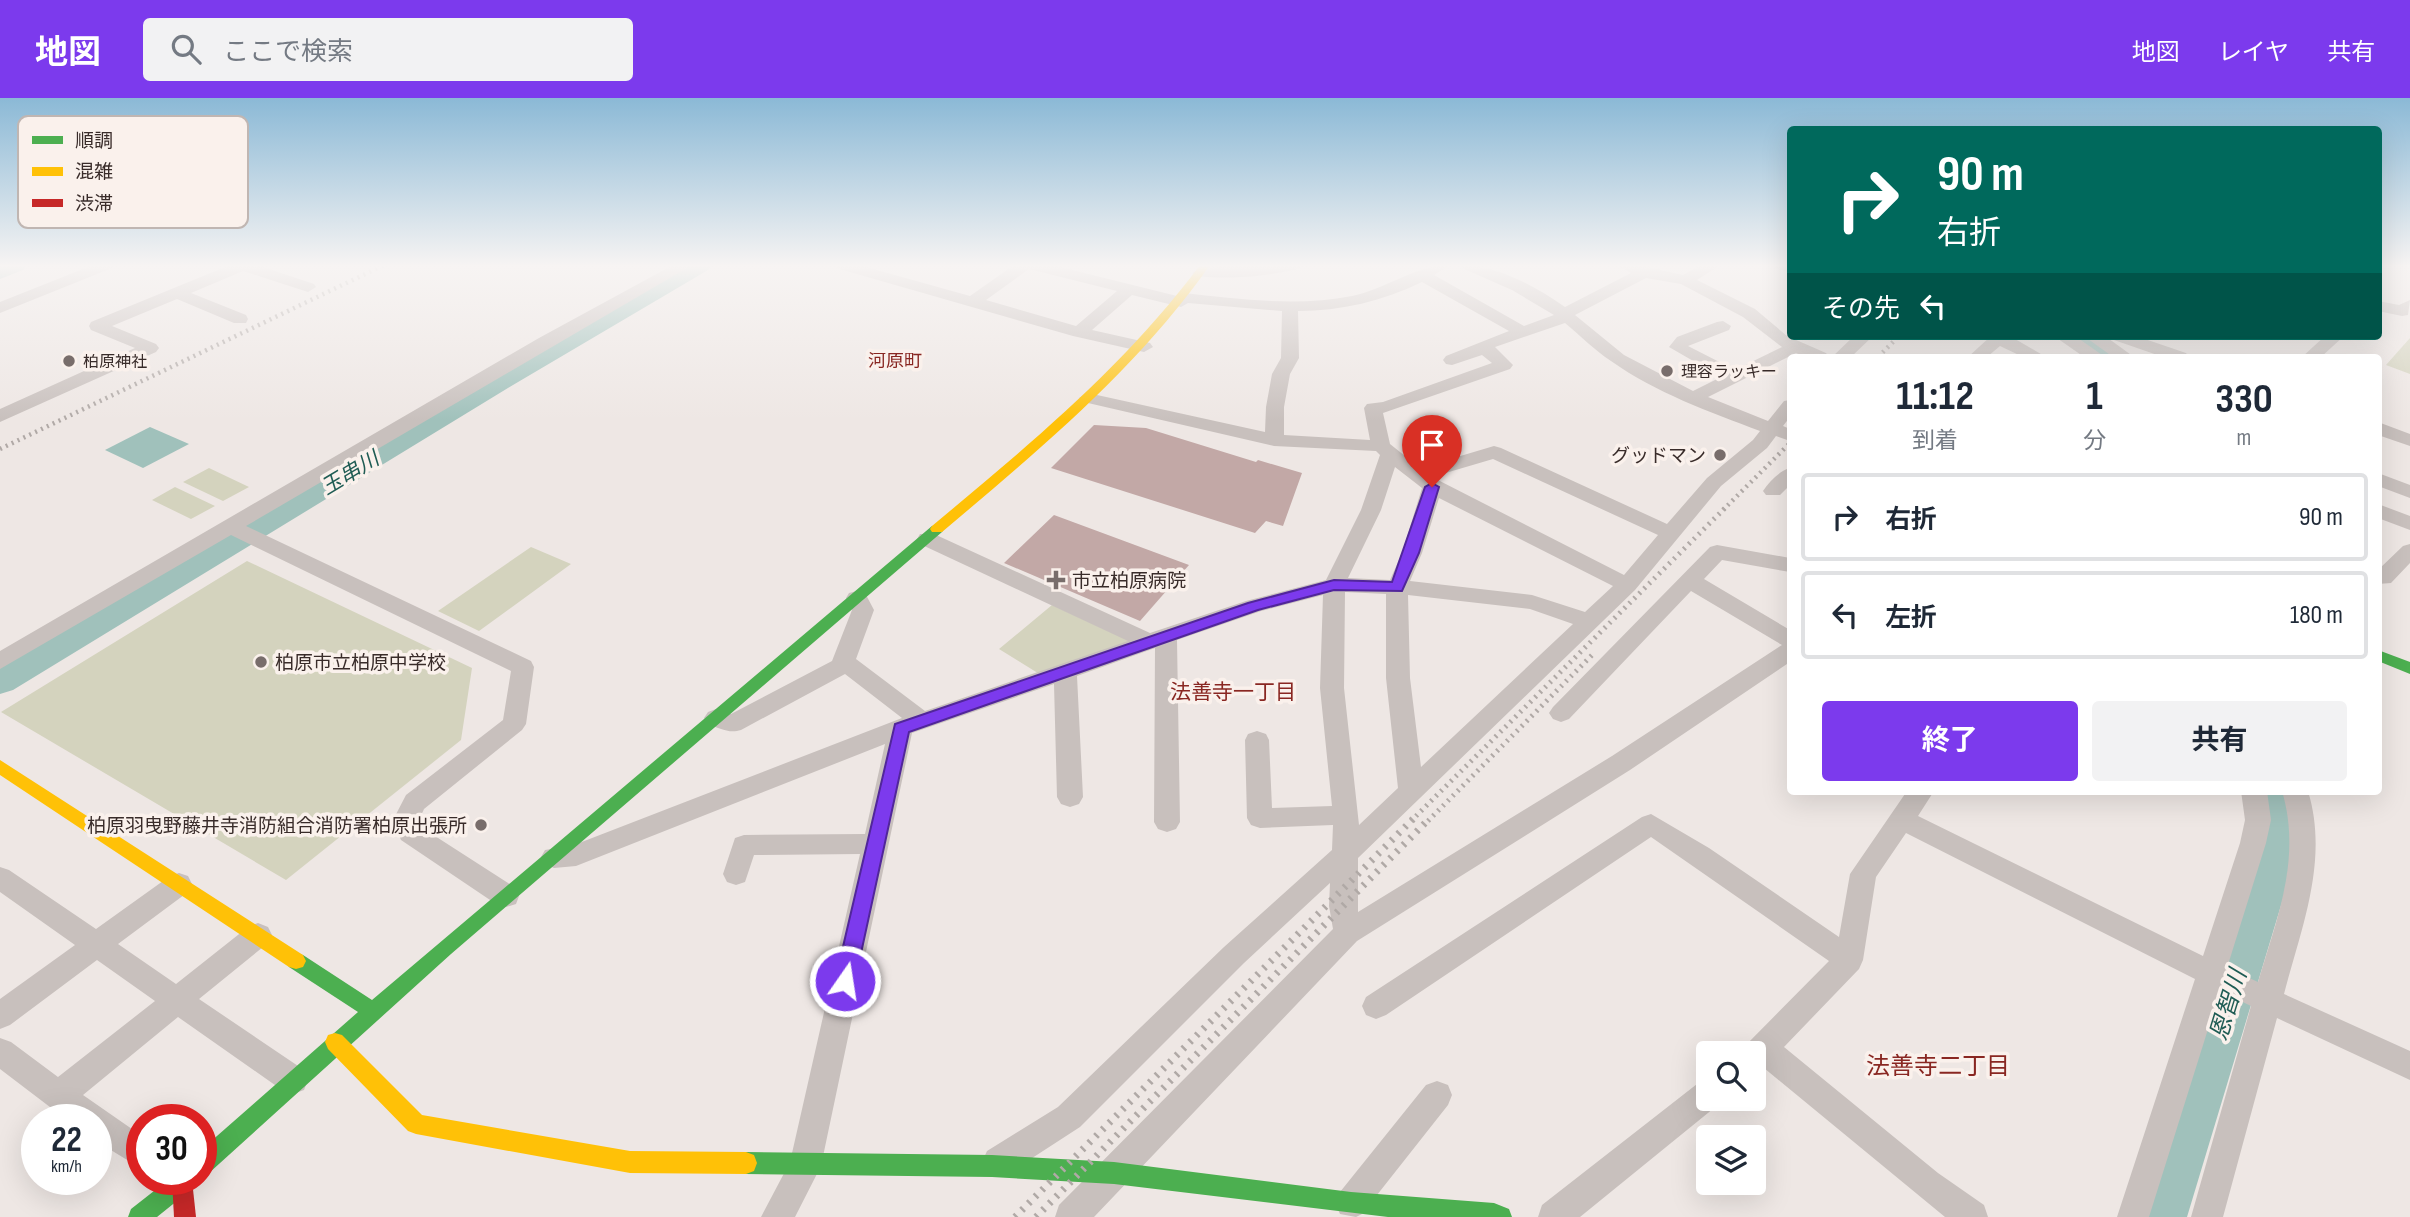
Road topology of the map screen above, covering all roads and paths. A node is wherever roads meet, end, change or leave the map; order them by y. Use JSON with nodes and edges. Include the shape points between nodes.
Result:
{"nodes":[{"id":1,"x":118,"y":317,"type":"edge"},
{"id":2,"x":236,"y":317,"type":"edge"},
{"id":3,"x":590,"y":317,"type":"edge"},
{"id":4,"x":1027,"y":317,"type":"edge"},
{"id":5,"x":1096,"y":317,"type":"edge"},
{"id":6,"x":1169,"y":317,"type":"edge"},
{"id":7,"x":1290,"y":317,"type":"edge"},
{"id":8,"x":1497,"y":317,"type":"edge"},
{"id":9,"x":1560,"y":317,"type":"edge"},
{"id":10,"x":1568,"y":317,"type":"edge"},
{"id":11,"x":1754,"y":317,"type":"edge"},
{"id":12,"x":240,"y":319,"type":"dead end"},
{"id":13,"x":1787,"y":320,"type":"edge"},
{"id":14,"x":1723,"y":326,"type":"dead end"},
{"id":15,"x":1770,"y":330,"type":"junction"},
{"id":16,"x":1079,"y":332,"type":"junction"},
{"id":17,"x":1523,"y":332,"type":"junction"},
{"id":18,"x":1860,"y":340,"type":"edge"},
{"id":19,"x":1996,"y":340,"type":"edge"},
{"id":20,"x":2005,"y":340,"type":"edge"},
{"id":21,"x":2069,"y":340,"type":"edge"},
{"id":22,"x":2099,"y":340,"type":"edge"},
{"id":23,"x":2131,"y":340,"type":"edge"},
{"id":24,"x":2330,"y":340,"type":"edge"},
{"id":25,"x":1144,"y":347,"type":"junction"},
{"id":26,"x":1795,"y":347,"type":"junction"},
{"id":27,"x":1485,"y":348,"type":"junction"},
{"id":28,"x":1813,"y":354,"type":"edge"},
{"id":29,"x":1845,"y":354,"type":"edge"},
{"id":30,"x":1980,"y":354,"type":"edge"},
{"id":31,"x":2031,"y":354,"type":"edge"},
{"id":32,"x":2091,"y":354,"type":"edge"},
{"id":33,"x":2120,"y":354,"type":"edge"},
{"id":34,"x":2171,"y":354,"type":"edge"},
{"id":35,"x":2314,"y":354,"type":"edge"},
{"id":36,"x":1452,"y":360,"type":"dead end"},
{"id":37,"x":1735,"y":377,"type":"junction"},
{"id":38,"x":1695,"y":397,"type":"junction"},
{"id":39,"x":1088,"y":398,"type":"junction"},
{"id":40,"x":1787,"y":414,"type":"edge"},
{"id":41,"x":0,"y":416,"type":"edge"},
{"id":42,"x":2382,"y":430,"type":"edge"},
{"id":43,"x":1781,"y":431,"type":"edge"},
{"id":44,"x":1274,"y":440,"type":"junction"},
{"id":45,"x":2410,"y":440,"type":"edge"},
{"id":46,"x":1386,"y":449,"type":"junction"},
{"id":47,"x":2382,"y":475,"type":"edge"},
{"id":48,"x":1787,"y":477,"type":"edge"},
{"id":49,"x":1424,"y":481,"type":"junction"},
{"id":50,"x":1773,"y":491,"type":"dead end"},
{"id":51,"x":2410,"y":492,"type":"edge"},
{"id":52,"x":2382,"y":512,"type":"edge"},
{"id":53,"x":2410,"y":524,"type":"edge"},
{"id":54,"x":230,"y":526,"type":"junction"},
{"id":55,"x":1672,"y":534,"type":"junction"},
{"id":56,"x":927,"y":539,"type":"junction"},
{"id":57,"x":2410,"y":551,"type":"edge"},
{"id":58,"x":1787,"y":564,"type":"edge"},
{"id":59,"x":2383,"y":578,"type":"dead end"},
{"id":60,"x":1691,"y":580,"type":"junction"},
{"id":61,"x":1334,"y":585,"type":"junction"},
{"id":62,"x":1627,"y":585,"type":"junction"},
{"id":63,"x":1397,"y":587,"type":"junction"},
{"id":64,"x":857,"y":598,"type":"junction"},
{"id":65,"x":1588,"y":621,"type":"junction"},
{"id":66,"x":1787,"y":638,"type":"edge"},
{"id":67,"x":1158,"y":639,"type":"junction"},
{"id":68,"x":1787,"y":653,"type":"edge"},
{"id":69,"x":2382,"y":657,"type":"edge"},
{"id":70,"x":0,"y":661,"type":"edge"},
{"id":71,"x":847,"y":663,"type":"junction"},
{"id":72,"x":2410,"y":668,"type":"edge"},
{"id":73,"x":1065,"y":671,"type":"junction"},
{"id":74,"x":1560,"y":713,"type":"dead end"},
{"id":75,"x":716,"y":718,"type":"junction"},
{"id":76,"x":912,"y":725,"type":"junction"},
{"id":77,"x":1256,"y":740,"type":"dead end"},
{"id":78,"x":5,"y":776,"type":"edge"},
{"id":79,"x":1411,"y":790,"type":"junction"},
{"id":80,"x":1918,"y":795,"type":"edge"},
{"id":81,"x":2255,"y":795,"type":"edge"},
{"id":82,"x":2296,"y":795,"type":"edge"},
{"id":83,"x":1070,"y":797,"type":"dead end"},
{"id":84,"x":1345,"y":815,"type":"junction"},
{"id":85,"x":1901,"y":819,"type":"junction"},
{"id":86,"x":1167,"y":822,"type":"dead end"},
{"id":87,"x":876,"y":844,"type":"junction"},
{"id":88,"x":1346,"y":853,"type":"junction"},
{"id":89,"x":552,"y":857,"type":"junction"},
{"id":90,"x":736,"y":874,"type":"dead end"},
{"id":91,"x":0,"y":878,"type":"edge"},
{"id":92,"x":178,"y":884,"type":"junction"},
{"id":93,"x":506,"y":896,"type":"junction"},
{"id":94,"x":1347,"y":933,"type":"junction"},
{"id":95,"x":258,"y":935,"type":"junction"},
{"id":96,"x":96,"y":946,"type":"junction"},
{"id":97,"x":1849,"y":960,"type":"junction"},
{"id":98,"x":2214,"y":975,"type":"junction"},
{"id":99,"x":2264,"y":999,"type":"junction"},
{"id":100,"x":176,"y":1001,"type":"junction"},
{"id":101,"x":1376,"y":1006,"type":"dead end"},
{"id":102,"x":371,"y":1010,"type":"junction"},
{"id":103,"x":0,"y":1016,"type":"edge"},
{"id":104,"x":335,"y":1042,"type":"junction"},
{"id":105,"x":1766,"y":1046,"type":"edge"},
{"id":106,"x":0,"y":1052,"type":"edge"},
{"id":107,"x":1766,"y":1058,"type":"edge"},
{"id":108,"x":2410,"y":1066,"type":"edge"},
{"id":109,"x":293,"y":1080,"type":"junction"},
{"id":110,"x":1437,"y":1095,"type":"dead end"},
{"id":111,"x":58,"y":1096,"type":"junction"},
{"id":112,"x":70,"y":1104,"type":"edge"},
{"id":113,"x":1696,"y":1104,"type":"edge"},
{"id":114,"x":217,"y":1150,"type":"edge"},
{"id":115,"x":805,"y":1166,"type":"junction"},
{"id":116,"x":992,"y":1166,"type":"junction"},
{"id":117,"x":1114,"y":1173,"type":"junction"},
{"id":118,"x":165,"y":1195,"type":"edge"},
{"id":119,"x":186,"y":1195,"type":"edge"},
{"id":120,"x":1351,"y":1203,"type":"junction"},
{"id":121,"x":139,"y":1217,"type":"edge"},
{"id":122,"x":185,"y":1217,"type":"edge"},
{"id":123,"x":776,"y":1217,"type":"edge"},
{"id":124,"x":1071,"y":1217,"type":"edge"},
{"id":125,"x":1501,"y":1217,"type":"edge"},
{"id":126,"x":1554,"y":1217,"type":"edge"},
{"id":127,"x":1972,"y":1217,"type":"edge"},
{"id":128,"x":2133,"y":1217,"type":"edge"},
{"id":129,"x":2207,"y":1217,"type":"edge"}],
"edges":[{"from":1,"to":41,"type":"street","via":[[97,326],[150,348]]},
{"from":2,"to":12,"type":"street"},
{"from":3,"to":54,"type":"street"},
{"from":4,"to":16,"type":"street"},
{"from":5,"to":16,"type":"street"},
{"from":6,"to":25,"type":"street"},
{"from":7,"to":44,"type":"street","via":[[1290,358],[1281,374]]},
{"from":8,"to":17,"type":"street"},
{"from":9,"to":17,"type":"street"},
{"from":10,"to":38,"type":"street","via":[[1626,363]]},
{"from":11,"to":15,"type":"street"},
{"from":13,"to":15,"type":"street"},
{"from":14,"to":37,"type":"street","via":[[1678,347]]},
{"from":15,"to":26,"type":"street"},
{"from":16,"to":25,"type":"street"},
{"from":17,"to":27,"type":"street"},
{"from":18,"to":29,"type":"street"},
{"from":19,"to":30,"type":"street"},
{"from":20,"to":31,"type":"street"},
{"from":21,"to":32,"type":"street"},
{"from":22,"to":33,"type":"street"},
{"from":23,"to":34,"type":"street"},
{"from":24,"to":35,"type":"street"},
{"from":25,"to":39,"type":"street"},
{"from":26,"to":28,"type":"street"},
{"from":26,"to":37,"type":"street"},
{"from":27,"to":36,"type":"street"},
{"from":27,"to":46,"type":"street","via":[[1504,365],[1373,408]]},
{"from":37,"to":38,"type":"street"},
{"from":38,"to":43,"type":"street"},
{"from":39,"to":44,"type":"street"},
{"from":39,"to":56,"type":"street"},
{"from":40,"to":43,"type":"street"},
{"from":42,"to":45,"type":"street"},
{"from":43,"to":55,"type":"street","via":[[1714,482]]},
{"from":44,"to":46,"type":"street"},
{"from":46,"to":49,"type":"street"},
{"from":46,"to":61,"type":"street","via":[[1371,510]]},
{"from":47,"to":51,"type":"street"},
{"from":48,"to":50,"type":"street"},
{"from":49,"to":55,"type":"street","via":[[1494,452]]},
{"from":49,"to":62,"type":"street"},
{"from":49,"to":63,"type":"street","via":[[1412,553]]},
{"from":52,"to":53,"type":"street"},
{"from":54,"to":70,"type":"street"},
{"from":54,"to":93,"type":"street","via":[[523,667],[514,724],[415,802],[406,820],[410,834]]},
{"from":55,"to":62,"type":"street"},
{"from":56,"to":64,"type":"street"},
{"from":56,"to":67,"type":"street"},
{"from":57,"to":59,"type":"street"},
{"from":58,"to":60,"type":"street","via":[[1717,552]]},
{"from":60,"to":66,"type":"street"},
{"from":60,"to":74,"type":"street"},
{"from":61,"to":63,"type":"street"},
{"from":61,"to":67,"type":"street"},
{"from":61,"to":84,"type":"street","via":[[1332,688]]},
{"from":62,"to":65,"type":"street"},
{"from":63,"to":65,"type":"street","via":[[1532,602]]},
{"from":63,"to":79,"type":"street","via":[[1398,678]]},
{"from":64,"to":71,"type":"street","via":[[863,610],[843,661]]},
{"from":64,"to":75,"type":"street"},
{"from":65,"to":79,"type":"street"},
{"from":67,"to":73,"type":"street"},
{"from":67,"to":86,"type":"street"},
{"from":68,"to":94,"type":"street","via":[[1621,763]]},
{"from":69,"to":72,"type":"street"},
{"from":71,"to":75,"type":"street","via":[[733,724]]},
{"from":71,"to":76,"type":"street"},
{"from":73,"to":76,"type":"street"},
{"from":73,"to":83,"type":"street"},
{"from":75,"to":89,"type":"street"},
{"from":76,"to":87,"type":"street"},
{"from":76,"to":89,"type":"street","via":[[576,855]]},
{"from":77,"to":84,"type":"street","via":[[1260,818]]},
{"from":78,"to":92,"type":"street"},
{"from":79,"to":88,"type":"street"},
{"from":80,"to":85,"type":"street"},
{"from":81,"to":98,"type":"street","via":[[2258,820],[2253,843]]},
{"from":82,"to":99,"type":"street","via":[[2306,845],[2302,876]]},
{"from":84,"to":88,"type":"street"},
{"from":85,"to":97,"type":"street","via":[[1863,874]]},
{"from":85,"to":98,"type":"street"},
{"from":87,"to":90,"type":"street","via":[[744,845]]},
{"from":87,"to":115,"type":"street"},
{"from":88,"to":94,"type":"street","via":[[1343,906]]},
{"from":88,"to":116,"type":"street","via":[[1069,1117]]},
{"from":89,"to":93,"type":"street"},
{"from":91,"to":96,"type":"street"},
{"from":92,"to":95,"type":"street"},
{"from":92,"to":96,"type":"street"},
{"from":93,"to":102,"type":"street"},
{"from":94,"to":117,"type":"street"},
{"from":95,"to":100,"type":"street"},
{"from":95,"to":102,"type":"street"},
{"from":96,"to":100,"type":"street"},
{"from":96,"to":103,"type":"street"},
{"from":97,"to":101,"type":"street","via":[[1651,824]]},
{"from":97,"to":105,"type":"street"},
{"from":98,"to":99,"type":"street"},
{"from":98,"to":128,"type":"street"},
{"from":99,"to":108,"type":"street"},
{"from":99,"to":129,"type":"street"},
{"from":100,"to":109,"type":"street"},
{"from":100,"to":111,"type":"street"},
{"from":102,"to":104,"type":"street"},
{"from":104,"to":109,"type":"street"},
{"from":104,"to":115,"type":"street","via":[[416,1124],[630,1163]]},
{"from":106,"to":111,"type":"street"},
{"from":107,"to":127,"type":"street"},
{"from":109,"to":114,"type":"street"},
{"from":110,"to":120,"type":"street"},
{"from":111,"to":112,"type":"street"},
{"from":113,"to":126,"type":"street"},
{"from":115,"to":116,"type":"street"},
{"from":115,"to":123,"type":"street"},
{"from":116,"to":117,"type":"street"},
{"from":117,"to":120,"type":"street"},
{"from":117,"to":124,"type":"street"},
{"from":118,"to":121,"type":"street"},
{"from":119,"to":122,"type":"street"},
{"from":120,"to":125,"type":"street"}]}
